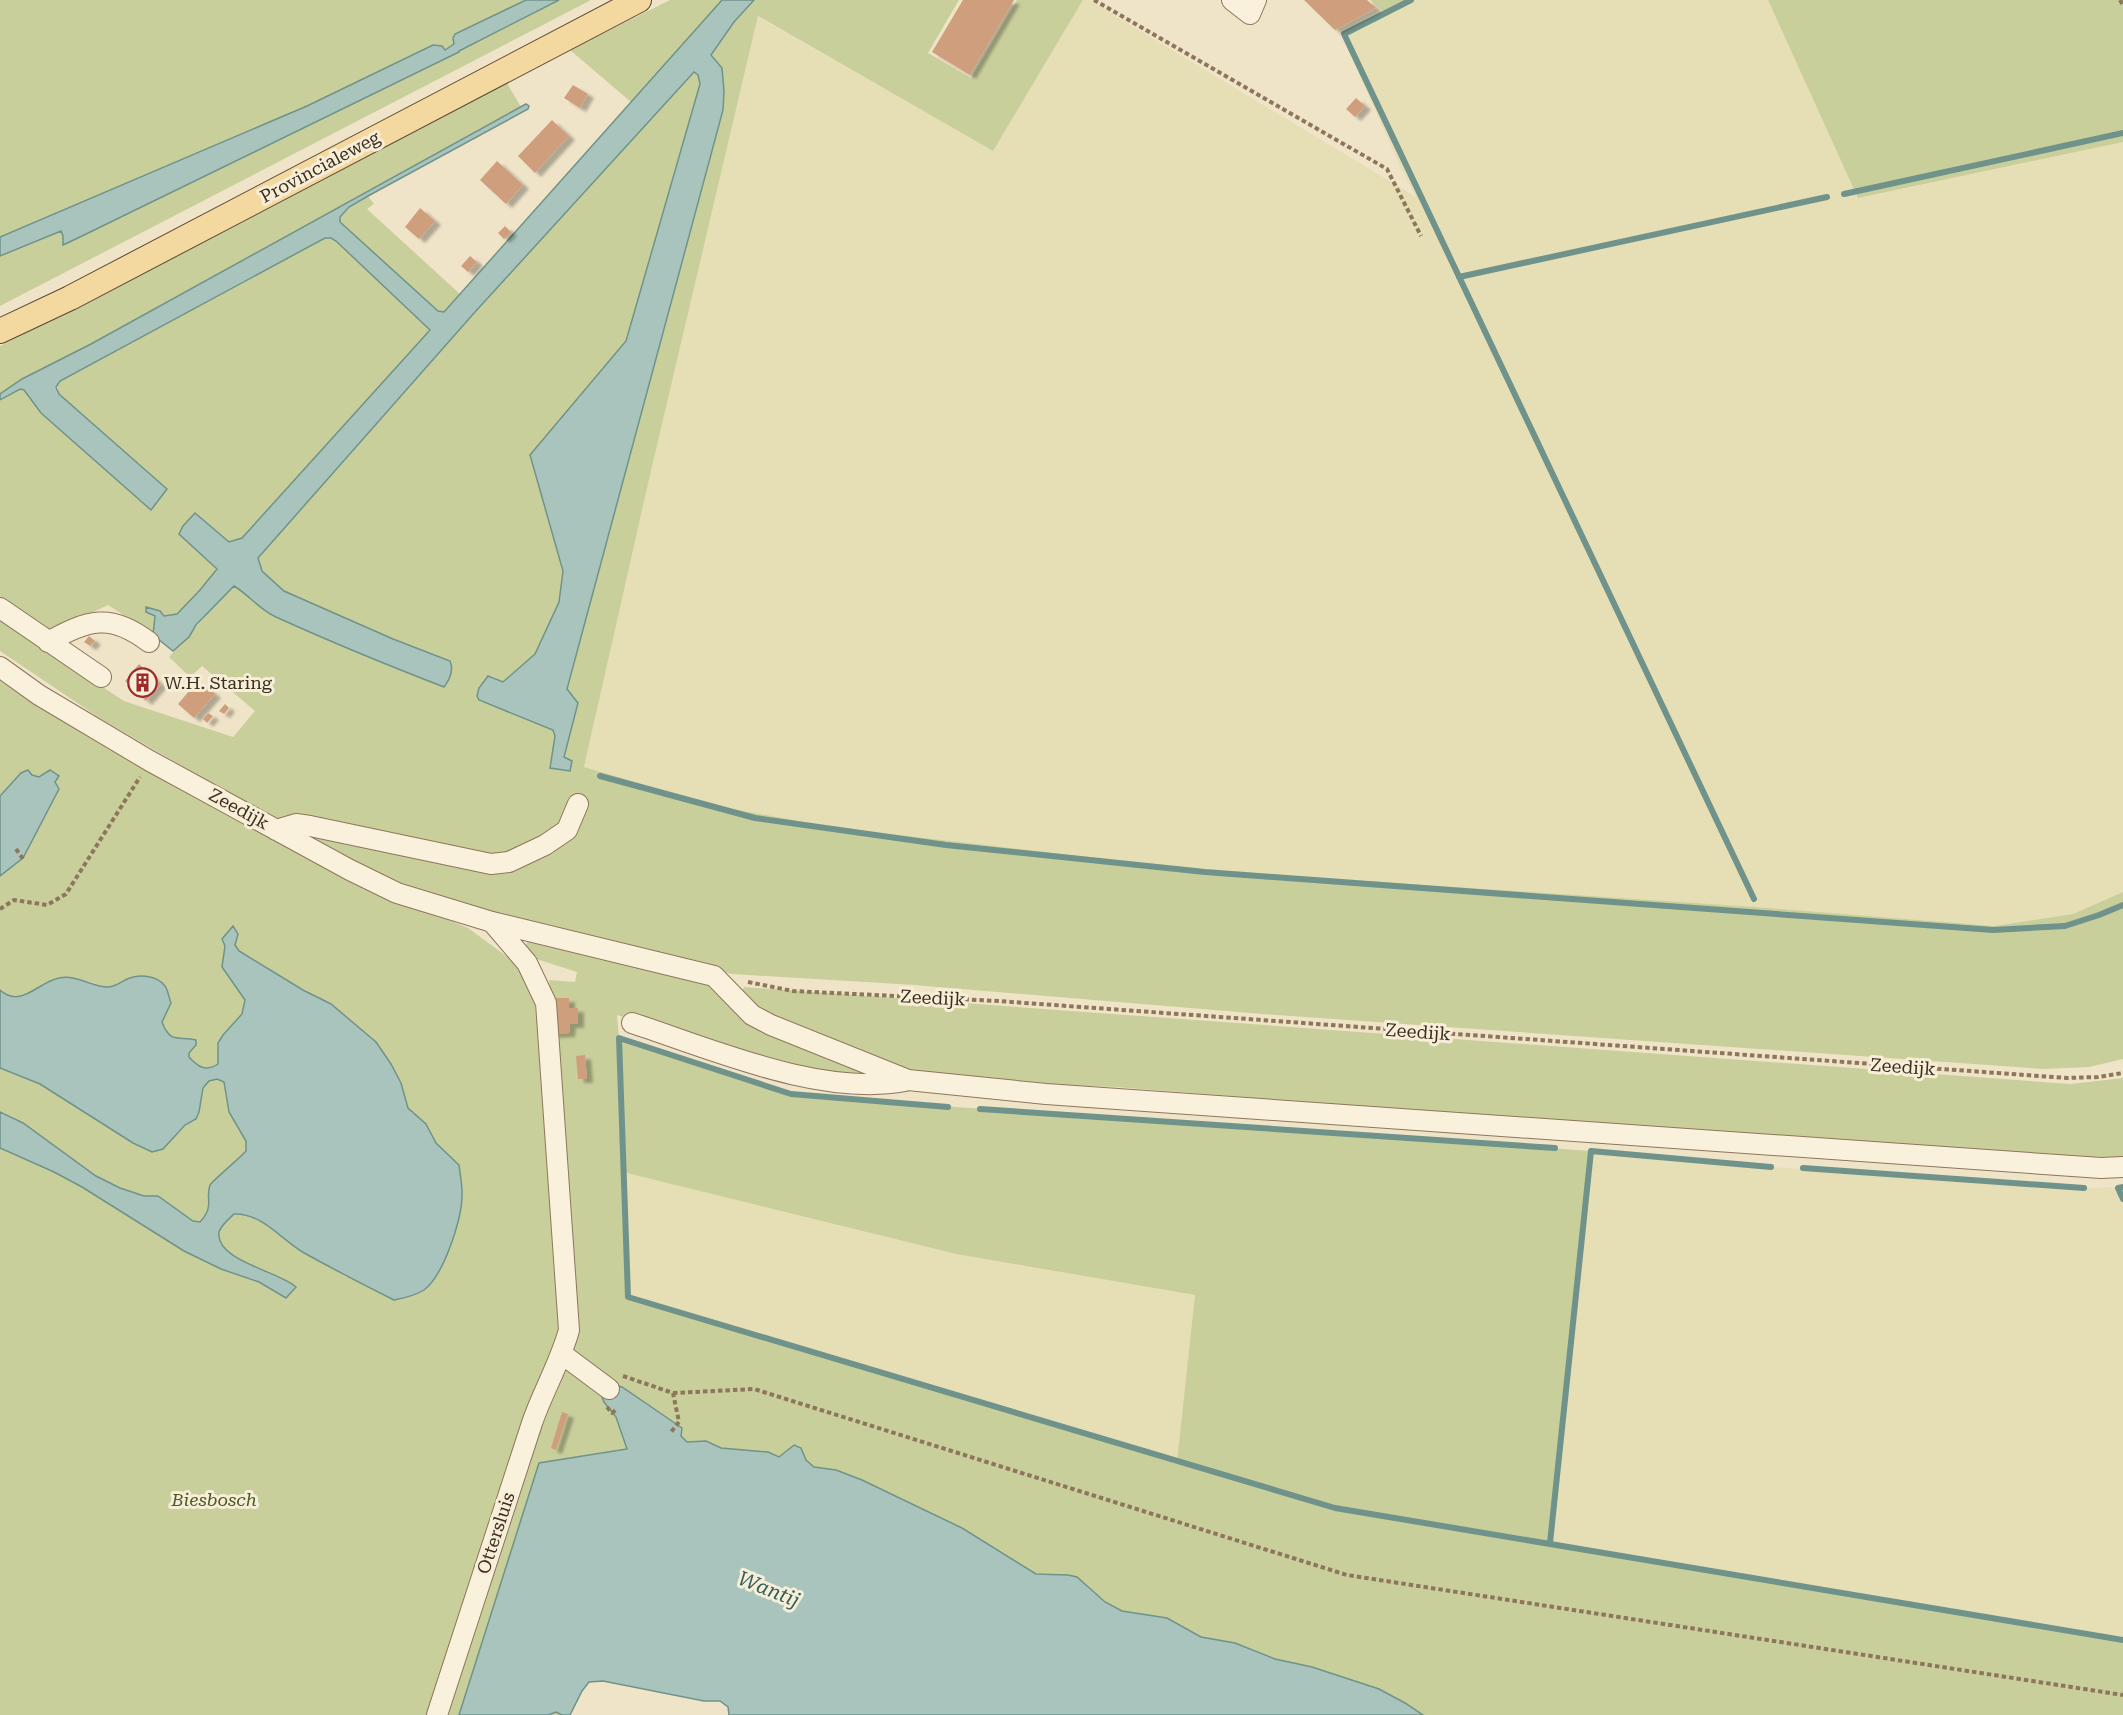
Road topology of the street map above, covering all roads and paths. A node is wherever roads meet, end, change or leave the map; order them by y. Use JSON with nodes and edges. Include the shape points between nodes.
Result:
{"nodes":[{"id":1,"x":639,"y":0,"type":"edge"},
{"id":2,"x":1094,"y":0,"type":"edge"},
{"id":3,"x":1232,"y":0,"type":"edge"},
{"id":4,"x":1256,"y":0,"type":"edge"},
{"id":5,"x":2120,"y":0,"type":"edge"},
{"id":6,"x":2123,"y":5,"type":"edge"},
{"id":7,"x":1421,"y":236,"type":"dead end"},
{"id":8,"x":0,"y":331,"type":"edge"},
{"id":9,"x":0,"y":608,"type":"edge"},
{"id":10,"x":48,"y":642,"type":"junction"},
{"id":11,"x":149,"y":642,"type":"dead end"},
{"id":12,"x":0,"y":667,"type":"edge"},
{"id":13,"x":101,"y":676,"type":"dead end"},
{"id":14,"x":150,"y":761,"type":"junction"},
{"id":15,"x":578,"y":804,"type":"dead end"},
{"id":16,"x":276,"y":830,"type":"junction"},
{"id":17,"x":16,"y":849,"type":"dead end"},
{"id":18,"x":23,"y":859,"type":"dead end"},
{"id":19,"x":0,"y":909,"type":"edge"},
{"id":20,"x":492,"y":922,"type":"junction"},
{"id":21,"x":714,"y":976,"type":"junction"},
{"id":22,"x":632,"y":1023,"type":"dead end"},
{"id":23,"x":2123,"y":1073,"type":"edge"},
{"id":24,"x":908,"y":1080,"type":"junction"},
{"id":25,"x":2123,"y":1167,"type":"edge"},
{"id":26,"x":562,"y":1354,"type":"junction"},
{"id":27,"x":613,"y":1382,"type":"joint"},
{"id":28,"x":673,"y":1394,"type":"junction"},
{"id":29,"x":671,"y":1432,"type":"dead end"},
{"id":30,"x":2123,"y":1695,"type":"edge"},
{"id":31,"x":437,"y":1715,"type":"edge"}],
"edges":[{"from":1,"to":8,"type":"main road","name":"Provincialeweg"},
{"from":2,"to":7,"type":"path","via":[[1387,169]]},
{"from":3,"to":4,"type":"street","via":[[1250,14]]},
{"from":5,"to":6,"type":"path"},
{"from":9,"to":10,"type":"street"},
{"from":10,"to":11,"type":"street","via":[[76,626],[113,621],[133,629]]},
{"from":10,"to":13,"type":"street"},
{"from":12,"to":14,"type":"street","name":"Zeedijk","via":[[47,700]]},
{"from":14,"to":16,"type":"street","name":"Zeedijk"},
{"from":14,"to":19,"type":"path","via":[[66,894],[46,905],[14,900]]},
{"from":15,"to":16,"type":"street","via":[[567,830],[509,862],[491,864],[310,826],[296,824]]},
{"from":16,"to":20,"type":"street","name":"Zeedijk","via":[[397,893]]},
{"from":17,"to":18,"type":"path"},
{"from":20,"to":21,"type":"street","name":"Zeedijk"},
{"from":20,"to":26,"type":"street","via":[[527,963],[546,1003],[569,1330]]},
{"from":21,"to":23,"type":"path","name":"Zeedijk","via":[[794,991],[1010,1002],[2067,1078]]},
{"from":21,"to":24,"type":"street","via":[[752,1015]]},
{"from":22,"to":24,"type":"street","via":[[788,1074],[853,1083]]},
{"from":24,"to":25,"type":"street","via":[[1058,1095]]},
{"from":26,"to":27,"type":"street"},
{"from":26,"to":31,"type":"street","name":"Ottersluis","via":[[531,1423]]},
{"from":27,"to":28,"type":"path"},
{"from":28,"to":29,"type":"path","via":[[679,1422]]},
{"from":28,"to":30,"type":"path","via":[[754,1389],[1347,1575]]}]}
